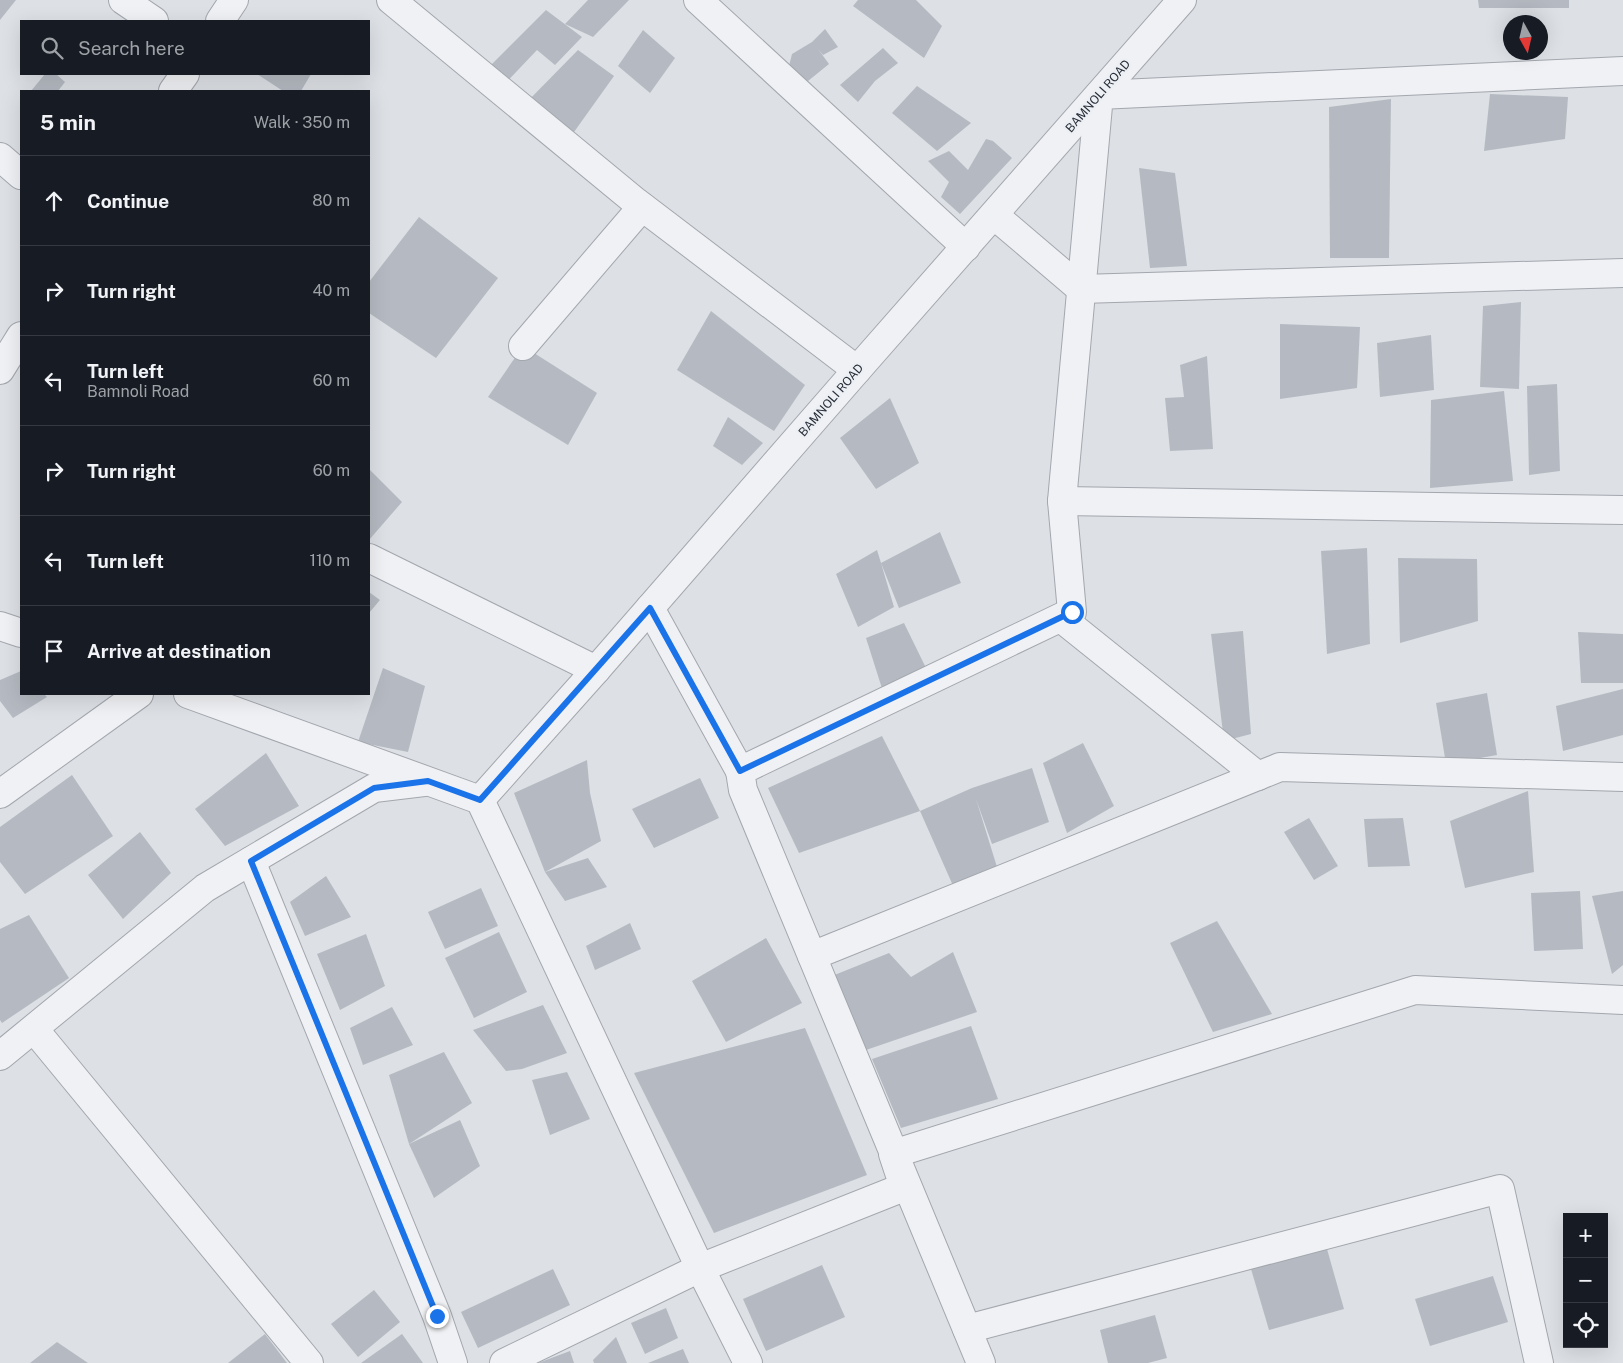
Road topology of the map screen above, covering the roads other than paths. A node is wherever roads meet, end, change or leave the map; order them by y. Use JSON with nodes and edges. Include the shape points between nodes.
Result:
{"nodes":[{"id":1,"x":123,"y":0,"type":"edge"},
{"id":2,"x":234,"y":0,"type":"edge"},
{"id":3,"x":391,"y":0,"type":"edge"},
{"id":4,"x":698,"y":0,"type":"edge"},
{"id":5,"x":1182,"y":0,"type":"edge"},
{"id":6,"x":153,"y":20,"type":"edge"},
{"id":7,"x":221,"y":20,"type":"edge"},
{"id":8,"x":1623,"y":71,"type":"edge"},
{"id":9,"x":184,"y":75,"type":"edge"},
{"id":10,"x":174,"y":90,"type":"edge"},
{"id":11,"x":1099,"y":95,"type":"junction"},
{"id":12,"x":0,"y":157,"type":"edge"},
{"id":13,"x":20,"y":174,"type":"edge"},
{"id":14,"x":642,"y":208,"type":"junction"},
{"id":15,"x":994,"y":215,"type":"junction"},
{"id":16,"x":966,"y":247,"type":"junction"},
{"id":17,"x":1623,"y":273,"type":"edge"},
{"id":18,"x":1081,"y":289,"type":"junction"},
{"id":19,"x":19,"y":346,"type":"edge"},
{"id":20,"x":523,"y":346,"type":"dead end"},
{"id":21,"x":0,"y":370,"type":"edge"},
{"id":22,"x":856,"y":370,"type":"junction"},
{"id":23,"x":1062,"y":501,"type":"junction"},
{"id":24,"x":1623,"y":510,"type":"edge"},
{"id":25,"x":370,"y":558,"type":"edge"},
{"id":26,"x":650,"y":608,"type":"junction"},
{"id":27,"x":1061,"y":618,"type":"junction"},
{"id":28,"x":0,"y":626,"type":"edge"},
{"id":29,"x":20,"y":633,"type":"edge"},
{"id":30,"x":596,"y":670,"type":"junction"},
{"id":31,"x":138,"y":695,"type":"edge"},
{"id":32,"x":191,"y":695,"type":"edge"},
{"id":33,"x":740,"y":771,"type":"junction"},
{"id":34,"x":1258,"y":776,"type":"junction"},
{"id":35,"x":1623,"y":777,"type":"edge"},
{"id":36,"x":428,"y":781,"type":"junction"},
{"id":37,"x":0,"y":794,"type":"edge"},
{"id":38,"x":480,"y":800,"type":"junction"},
{"id":39,"x":251,"y":861,"type":"junction"},
{"id":40,"x":812,"y":956,"type":"junction"},
{"id":41,"x":1623,"y":1000,"type":"edge"},
{"id":42,"x":34,"y":1028,"type":"junction"},
{"id":43,"x":0,"y":1056,"type":"edge"},
{"id":44,"x":893,"y":1154,"type":"junction"},
{"id":45,"x":700,"y":1268,"type":"junction"},
{"id":46,"x":967,"y":1330,"type":"junction"},
{"id":47,"x":309,"y":1363,"type":"edge"},
{"id":48,"x":453,"y":1363,"type":"edge"},
{"id":49,"x":504,"y":1363,"type":"edge"},
{"id":50,"x":748,"y":1363,"type":"edge"},
{"id":51,"x":981,"y":1363,"type":"edge"},
{"id":52,"x":1539,"y":1363,"type":"edge"}],
"edges":[{"from":1,"to":6,"type":"street"},
{"from":2,"to":7,"type":"street"},
{"from":3,"to":14,"type":"street"},
{"from":4,"to":16,"type":"street"},
{"from":5,"to":11,"type":"street","name":"BAMNOLI ROAD"},
{"from":8,"to":11,"type":"street"},
{"from":9,"to":10,"type":"street"},
{"from":11,"to":15,"type":"street","name":"BAMNOLI ROAD"},
{"from":11,"to":18,"type":"street"},
{"from":12,"to":13,"type":"street"},
{"from":14,"to":20,"type":"street"},
{"from":14,"to":22,"type":"street"},
{"from":15,"to":16,"type":"street","name":"BAMNOLI ROAD"},
{"from":15,"to":18,"type":"street"},
{"from":16,"to":22,"type":"street","name":"BAMNOLI ROAD"},
{"from":17,"to":18,"type":"street"},
{"from":18,"to":23,"type":"street"},
{"from":19,"to":21,"type":"street"},
{"from":22,"to":26,"type":"street","name":"BAMNOLI ROAD"},
{"from":23,"to":24,"type":"street"},
{"from":23,"to":27,"type":"street","via":[[1072,612]]},
{"from":25,"to":30,"type":"street"},
{"from":26,"to":30,"type":"street","name":"BAMNOLI ROAD"},
{"from":26,"to":33,"type":"street"},
{"from":27,"to":33,"type":"street"},
{"from":27,"to":34,"type":"street"},
{"from":28,"to":29,"type":"street"},
{"from":30,"to":38,"type":"street","name":"BAMNOLI ROAD"},
{"from":31,"to":37,"type":"street"},
{"from":32,"to":36,"type":"street"},
{"from":33,"to":40,"type":"street","via":[[743,790]]},
{"from":34,"to":35,"type":"street","via":[[1280,767]]},
{"from":34,"to":40,"type":"street"},
{"from":36,"to":38,"type":"street"},
{"from":36,"to":39,"type":"street","via":[[374,788]]},
{"from":38,"to":45,"type":"street"},
{"from":39,"to":42,"type":"street","via":[[205,888]]},
{"from":39,"to":48,"type":"street","via":[[437,1316]]},
{"from":40,"to":44,"type":"street"},
{"from":41,"to":44,"type":"street","via":[[1415,990]]},
{"from":42,"to":43,"type":"street"},
{"from":42,"to":47,"type":"street"},
{"from":44,"to":45,"type":"street","via":[[904,1187]]},
{"from":44,"to":46,"type":"street"},
{"from":45,"to":49,"type":"street"},
{"from":45,"to":50,"type":"street"},
{"from":46,"to":51,"type":"street"},
{"from":46,"to":52,"type":"street","via":[[1500,1189]]}]}
